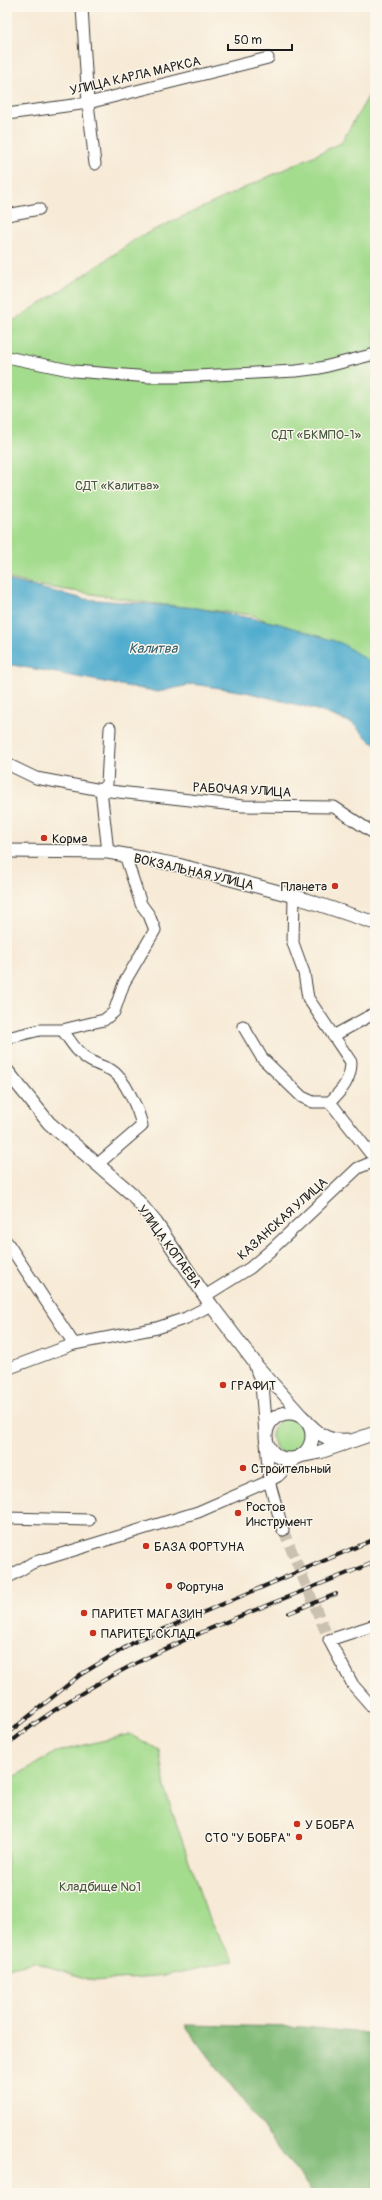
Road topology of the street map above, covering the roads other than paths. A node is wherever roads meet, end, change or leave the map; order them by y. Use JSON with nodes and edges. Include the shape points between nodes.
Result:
{"nodes":[{"id":1,"x":82,"y":7,"type":"edge"},
{"id":2,"x":268,"y":58,"type":"dead end"},
{"id":3,"x":88,"y":103,"type":"junction"},
{"id":4,"x":7,"y":114,"type":"edge"},
{"id":5,"x":95,"y":164,"type":"dead end"},
{"id":6,"x":39,"y":209,"type":"dead end"},
{"id":7,"x":7,"y":214,"type":"edge"},
{"id":8,"x":375,"y":354,"type":"edge"},
{"id":9,"x":7,"y":357,"type":"edge"},
{"id":10,"x":110,"y":728,"type":"dead end"},
{"id":11,"x":7,"y":764,"type":"edge"},
{"id":12,"x":101,"y":790,"type":"junction"},
{"id":13,"x":375,"y":834,"type":"edge"},
{"id":14,"x":7,"y":851,"type":"edge"},
{"id":15,"x":108,"y":852,"type":"junction"},
{"id":16,"x":125,"y":855,"type":"junction"},
{"id":17,"x":294,"y":896,"type":"junction"},
{"id":18,"x":375,"y":923,"type":"edge"},
{"id":19,"x":375,"y":1013,"type":"edge"},
{"id":20,"x":243,"y":1026,"type":"dead end"},
{"id":21,"x":62,"y":1030,"type":"junction"},
{"id":22,"x":333,"y":1036,"type":"junction"},
{"id":23,"x":7,"y":1038,"type":"edge"},
{"id":24,"x":7,"y":1071,"type":"edge"},
{"id":25,"x":330,"y":1102,"type":"junction"},
{"id":26,"x":375,"y":1157,"type":"edge"},
{"id":27,"x":375,"y":1161,"type":"edge"},
{"id":28,"x":98,"y":1164,"type":"junction"},
{"id":29,"x":7,"y":1242,"type":"edge"},
{"id":30,"x":208,"y":1301,"type":"junction"},
{"id":31,"x":74,"y":1344,"type":"junction"},
{"id":32,"x":255,"y":1363,"type":"junction"},
{"id":33,"x":7,"y":1369,"type":"edge"},
{"id":34,"x":308,"y":1422,"type":"junction"},
{"id":35,"x":375,"y":1433,"type":"edge"},
{"id":36,"x":266,"y":1438,"type":"junction"},
{"id":37,"x":354,"y":1440,"type":"junction"},
{"id":38,"x":298,"y":1457,"type":"junction"},
{"id":39,"x":269,"y":1481,"type":"junction"},
{"id":40,"x":7,"y":1518,"type":"edge"},
{"id":41,"x":89,"y":1520,"type":"dead end"},
{"id":42,"x":282,"y":1530,"type":"tunnel mouth"},
{"id":43,"x":7,"y":1578,"type":"edge"},
{"id":44,"x":375,"y":1625,"type":"edge"},
{"id":45,"x":375,"y":1710,"type":"edge"}],
"edges":[{"from":1,"to":3,"type":"street"},
{"from":2,"to":3,"type":"street","name":"УЛИЦА КАРЛА МАРКСА"},
{"from":3,"to":4,"type":"street","name":"УЛИЦА КАРЛА МАРКСА"},
{"from":3,"to":5,"type":"street"},
{"from":6,"to":7,"type":"street"},
{"from":8,"to":9,"type":"street","via":[[320,368],[296,371],[182,377],[150,377],[74,370]]},
{"from":10,"to":12,"type":"street","via":[[107,784]]},
{"from":11,"to":12,"type":"street","name":"РАБОЧАЯ УЛИЦА","via":[[36,778]]},
{"from":12,"to":13,"type":"street","name":"РАБОЧАЯ УЛИЦА","via":[[243,806],[334,807]]},
{"from":12,"to":15,"type":"street"},
{"from":14,"to":15,"type":"main road","name":"ВОКЗАЛЬНАЯ УЛИЦА"},
{"from":15,"to":16,"type":"main road","name":"ВОКЗАЛЬНАЯ УЛИЦА"},
{"from":16,"to":17,"type":"main road","name":"ВОКЗАЛЬНАЯ УЛИЦА","via":[[178,865]]},
{"from":16,"to":21,"type":"street","via":[[141,904],[155,930],[124,983],[114,1012],[104,1020]]},
{"from":17,"to":18,"type":"main road","name":"ВОКЗАЛЬНАЯ УЛИЦА"},
{"from":17,"to":22,"type":"street","via":[[293,942],[304,973],[308,998]]},
{"from":19,"to":22,"type":"street"},
{"from":20,"to":25,"type":"street","via":[[262,1058],[302,1097],[312,1102]]},
{"from":21,"to":23,"type":"street","via":[[40,1030]]},
{"from":21,"to":28,"type":"street","via":[[79,1053],[112,1071],[122,1080],[140,1118],[142,1126]]},
{"from":22,"to":25,"type":"street","via":[[351,1062],[351,1074],[343,1090]]},
{"from":24,"to":28,"type":"main road","name":"УЛИЦА КОПАЕВА","via":[[50,1123]]},
{"from":25,"to":26,"type":"street"},
{"from":27,"to":30,"type":"street","name":"КАЗАНСКАЯ УЛИЦА","via":[[358,1168],[250,1268]]},
{"from":28,"to":30,"type":"main road","name":"УЛИЦА КОПАЕВА","via":[[132,1194],[156,1223]]},
{"from":29,"to":31,"type":"street"},
{"from":30,"to":31,"type":"street","name":"КАЗАНСКАЯ УЛИЦА","via":[[186,1318],[157,1328]]},
{"from":30,"to":32,"type":"main road","name":"УЛИЦА КОПАЕВА"},
{"from":31,"to":33,"type":"street","name":"КАЗАНСКАЯ УЛИЦА"},
{"from":32,"to":34,"type":"street"},
{"from":32,"to":36,"type":"main road","name":"УЛИЦА КОПАЕВА","via":[[262,1384]]},
{"from":34,"to":36,"type":"main road","via":[[292,1413],[284,1413],[272,1420]]},
{"from":34,"to":37,"type":"main road","via":[[322,1437]]},
{"from":34,"to":38,"type":"main road","via":[[312,1443]]},
{"from":35,"to":37,"type":"main road"},
{"from":36,"to":38,"type":"main road","via":[[268,1447],[278,1456],[290,1459]]},
{"from":36,"to":39,"type":"street"},
{"from":37,"to":38,"type":"main road"},
{"from":38,"to":39,"type":"street"},
{"from":39,"to":42,"type":"street"},
{"from":39,"to":43,"type":"street","via":[[198,1512],[32,1563]]},
{"from":40,"to":41,"type":"street"},
{"from":44,"to":45,"type":"street","via":[[329,1640],[353,1685]]}]}
